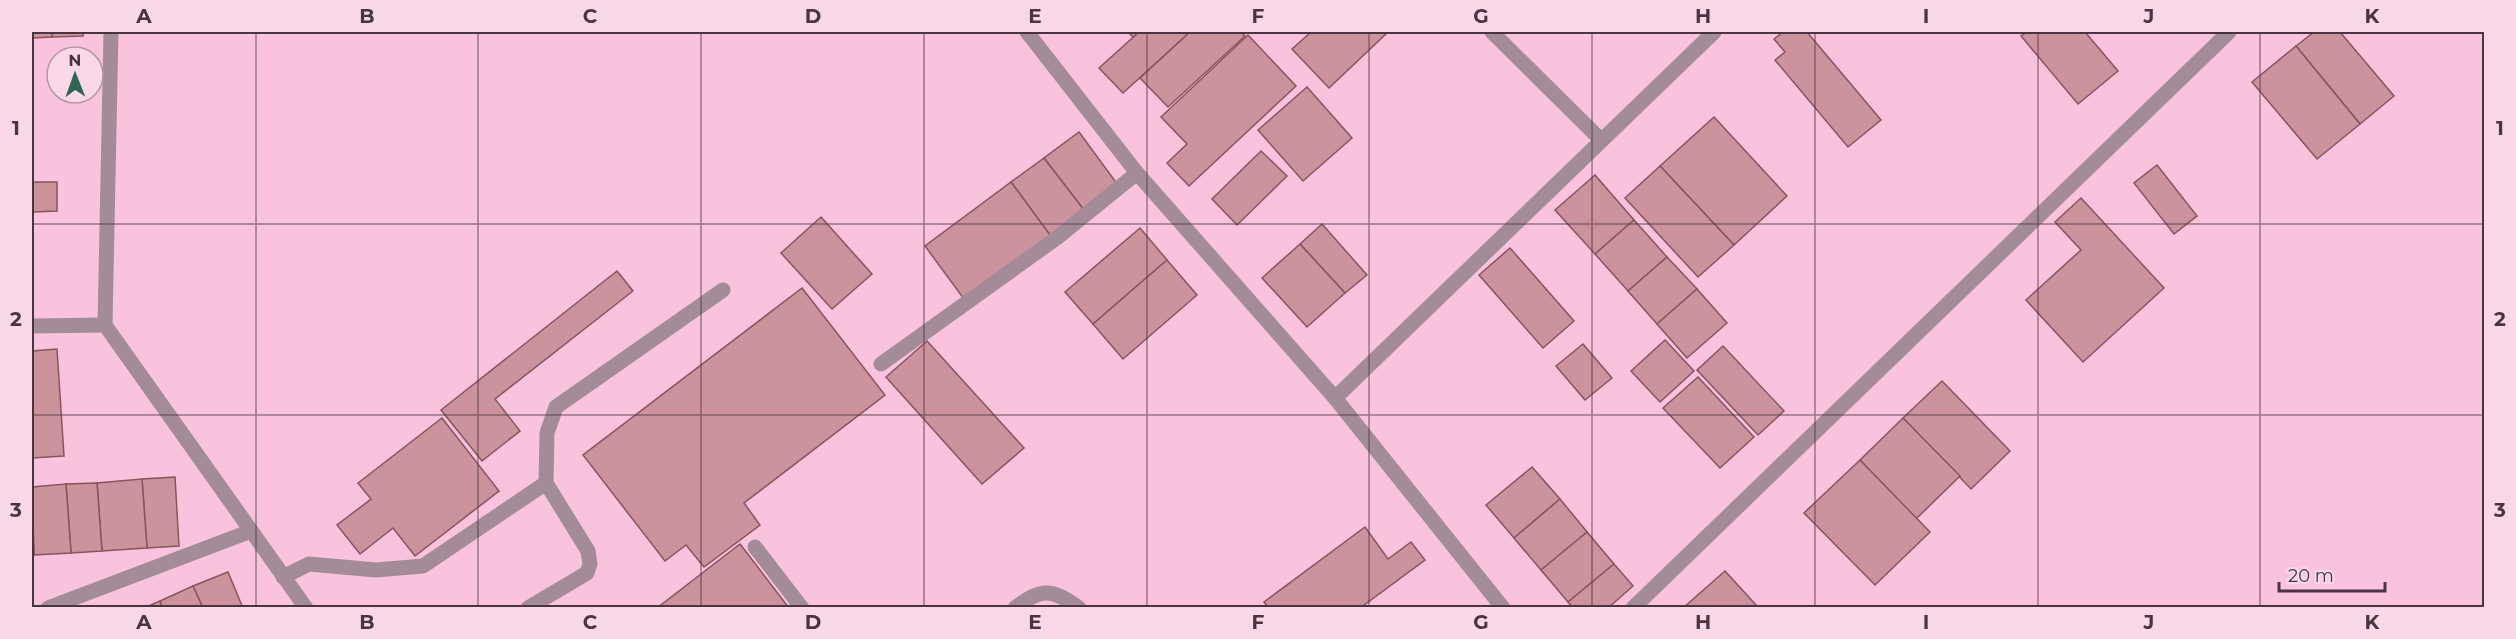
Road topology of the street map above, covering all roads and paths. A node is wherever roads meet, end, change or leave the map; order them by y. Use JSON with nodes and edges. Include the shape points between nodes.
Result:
{"nodes":[{"id":1,"x":111,"y":32,"type":"edge"},
{"id":2,"x":1027,"y":32,"type":"edge"},
{"id":3,"x":1492,"y":32,"type":"edge"},
{"id":4,"x":1714,"y":32,"type":"edge"},
{"id":5,"x":2229,"y":32,"type":"edge"},
{"id":6,"x":1600,"y":139,"type":"junction"},
{"id":7,"x":1137,"y":173,"type":"junction"},
{"id":8,"x":723,"y":290,"type":"dead end"},
{"id":9,"x":105,"y":325,"type":"junction"},
{"id":10,"x":32,"y":326,"type":"edge"},
{"id":11,"x":881,"y":364,"type":"dead end"},
{"id":12,"x":1335,"y":398,"type":"junction"},
{"id":13,"x":546,"y":483,"type":"junction"},
{"id":14,"x":251,"y":531,"type":"junction"},
{"id":15,"x":755,"y":547,"type":"dead end"},
{"id":16,"x":283,"y":577,"type":"junction"},
{"id":17,"x":48,"y":608,"type":"edge"},
{"id":18,"x":306,"y":608,"type":"edge"},
{"id":19,"x":528,"y":608,"type":"edge"},
{"id":20,"x":802,"y":608,"type":"edge"},
{"id":21,"x":1015,"y":608,"type":"edge"},
{"id":22,"x":1079,"y":608,"type":"edge"},
{"id":23,"x":1503,"y":608,"type":"edge"},
{"id":24,"x":1633,"y":608,"type":"edge"}],
"edges":[{"from":1,"to":9,"type":"street"},
{"from":2,"to":7,"type":"street"},
{"from":3,"to":6,"type":"street"},
{"from":4,"to":6,"type":"street"},
{"from":5,"to":24,"type":"street"},
{"from":6,"to":12,"type":"street"},
{"from":7,"to":11,"type":"street","via":[[1058,237]]},
{"from":7,"to":12,"type":"street"},
{"from":8,"to":13,"type":"street","via":[[556,407],[547,432]]},
{"from":9,"to":10,"type":"street"},
{"from":9,"to":14,"type":"street"},
{"from":12,"to":23,"type":"street"},
{"from":13,"to":16,"type":"street","via":[[423,567],[376,570],[309,564]]},
{"from":13,"to":19,"type":"street","via":[[588,551],[590,564],[586,573]]},
{"from":14,"to":16,"type":"street"},
{"from":14,"to":17,"type":"street"},
{"from":15,"to":20,"type":"street"},
{"from":16,"to":18,"type":"street"},
{"from":21,"to":22,"type":"street","via":[[1033,594],[1054,593]]}]}
